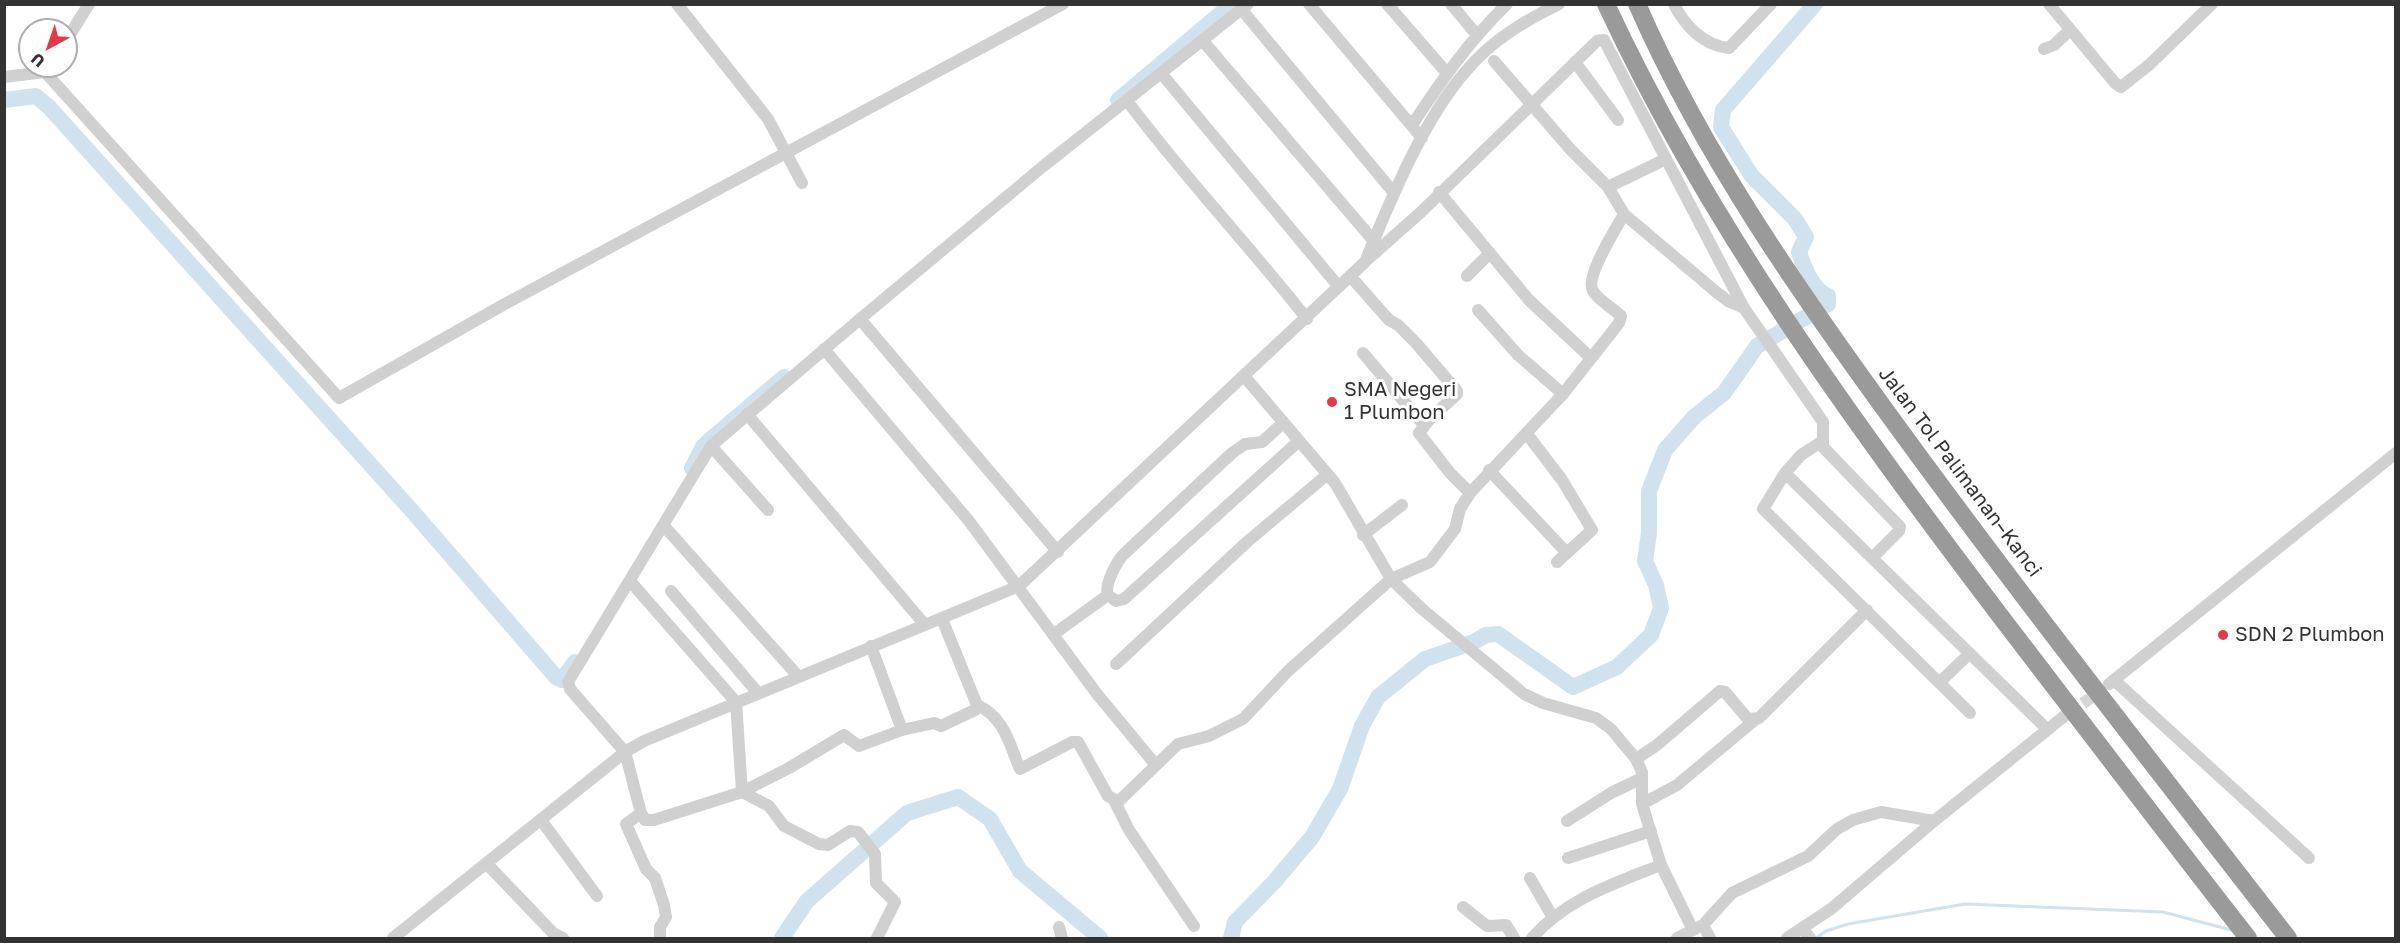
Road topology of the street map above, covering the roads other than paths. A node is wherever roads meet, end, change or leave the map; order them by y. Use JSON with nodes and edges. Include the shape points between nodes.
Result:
{"nodes":[{"id":1,"x":89,"y":4,"type":"edge"},
{"id":2,"x":677,"y":4,"type":"edge"},
{"id":3,"x":1063,"y":4,"type":"edge"},
{"id":4,"x":1309,"y":4,"type":"edge"},
{"id":5,"x":1387,"y":4,"type":"edge"},
{"id":6,"x":1451,"y":4,"type":"edge"},
{"id":7,"x":1507,"y":4,"type":"edge"},
{"id":8,"x":1559,"y":4,"type":"edge"},
{"id":9,"x":1606,"y":4,"type":"edge"},
{"id":10,"x":1637,"y":4,"type":"edge"},
{"id":11,"x":1674,"y":4,"type":"edge"},
{"id":12,"x":1771,"y":4,"type":"edge"},
{"id":13,"x":2049,"y":4,"type":"edge"},
{"id":14,"x":2208,"y":6,"type":"edge"},
{"id":15,"x":1245,"y":7,"type":"edge"},
{"id":16,"x":78,"y":22,"type":"edge"},
{"id":17,"x":2070,"y":30,"type":"junction"},
{"id":18,"x":1476,"y":34,"type":"junction"},
{"id":19,"x":1203,"y":41,"type":"junction"},
{"id":20,"x":2044,"y":50,"type":"dead end"},
{"id":21,"x":1494,"y":61,"type":"dead end"},
{"id":22,"x":1575,"y":62,"type":"junction"},
{"id":23,"x":1446,"y":72,"type":"junction"},
{"id":24,"x":1161,"y":73,"type":"junction"},
{"id":25,"x":56,"y":78,"type":"edge"},
{"id":26,"x":1128,"y":102,"type":"junction"},
{"id":27,"x":1532,"y":103,"type":"junction"},
{"id":28,"x":1618,"y":120,"type":"dead end"},
{"id":29,"x":1412,"y":126,"type":"junction"},
{"id":30,"x":1422,"y":138,"type":"junction"},
{"id":31,"x":786,"y":153,"type":"junction"},
{"id":32,"x":1666,"y":159,"type":"junction"},
{"id":33,"x":802,"y":183,"type":"dead end"},
{"id":34,"x":1608,"y":187,"type":"junction"},
{"id":35,"x":1439,"y":192,"type":"junction"},
{"id":36,"x":1394,"y":193,"type":"junction"},
{"id":37,"x":1624,"y":214,"type":"junction"},
{"id":38,"x":1373,"y":240,"type":"junction"},
{"id":39,"x":1490,"y":253,"type":"junction"},
{"id":40,"x":1365,"y":262,"type":"junction"},
{"id":41,"x":1467,"y":276,"type":"dead end"},
{"id":42,"x":1351,"y":277,"type":"junction"},
{"id":43,"x":1339,"y":287,"type":"junction"},
{"id":44,"x":1744,"y":308,"type":"junction"},
{"id":45,"x":1478,"y":310,"type":"dead end"},
{"id":46,"x":860,"y":319,"type":"junction"},
{"id":47,"x":1307,"y":319,"type":"junction"},
{"id":48,"x":824,"y":349,"type":"junction"},
{"id":49,"x":1363,"y":353,"type":"dead end"},
{"id":50,"x":1590,"y":358,"type":"junction"},
{"id":51,"x":1244,"y":376,"type":"junction"},
{"id":52,"x":1563,"y":394,"type":"junction"},
{"id":53,"x":747,"y":414,"type":"junction"},
{"id":54,"x":1283,"y":423,"type":"junction"},
{"id":55,"x":1424,"y":425,"type":"junction"},
{"id":56,"x":1527,"y":434,"type":"junction"},
{"id":57,"x":1299,"y":441,"type":"junction"},
{"id":58,"x":1821,"y":442,"type":"junction"},
{"id":59,"x":711,"y":446,"type":"junction"},
{"id":60,"x":2396,"y":453,"type":"edge"},
{"id":61,"x":1489,"y":470,"type":"junction"},
{"id":62,"x":1785,"y":472,"type":"junction"},
{"id":63,"x":1328,"y":474,"type":"junction"},
{"id":64,"x":1937,"y":480,"type":"junction"},
{"id":65,"x":1470,"y":493,"type":"junction"},
{"id":66,"x":1912,"y":499,"type":"junction"},
{"id":67,"x":1402,"y":505,"type":"dead end"},
{"id":68,"x":768,"y":510,"type":"dead end"},
{"id":69,"x":664,"y":526,"type":"junction"},
{"id":70,"x":1364,"y":535,"type":"junction"},
{"id":71,"x":1058,"y":552,"type":"junction"},
{"id":72,"x":1567,"y":553,"type":"junction"},
{"id":73,"x":1872,"y":558,"type":"junction"},
{"id":74,"x":1557,"y":562,"type":"dead end"},
{"id":75,"x":1391,"y":579,"type":"junction"},
{"id":76,"x":630,"y":581,"type":"junction"},
{"id":77,"x":1019,"y":586,"type":"junction"},
{"id":78,"x":671,"y":591,"type":"dead end"},
{"id":79,"x":1108,"y":595,"type":"junction"},
{"id":80,"x":1867,"y":610,"type":"junction"},
{"id":81,"x":942,"y":619,"type":"junction"},
{"id":82,"x":925,"y":625,"type":"junction"},
{"id":83,"x":1054,"y":634,"type":"junction"},
{"id":84,"x":871,"y":646,"type":"junction"},
{"id":85,"x":1969,"y":654,"type":"junction"},
{"id":86,"x":1116,"y":664,"type":"dead end"},
{"id":87,"x":798,"y":676,"type":"junction"},
{"id":88,"x":1940,"y":682,"type":"junction"},
{"id":89,"x":758,"y":693,"type":"junction"},
{"id":90,"x":736,"y":702,"type":"junction"},
{"id":91,"x":977,"y":705,"type":"junction"},
{"id":92,"x":1970,"y":713,"type":"dead end"},
{"id":93,"x":2067,"y":714,"type":"tunnel mouth"},
{"id":94,"x":1756,"y":719,"type":"junction"},
{"id":95,"x":2047,"y":729,"type":"junction"},
{"id":96,"x":902,"y":730,"type":"junction"},
{"id":97,"x":626,"y":752,"type":"junction"},
{"id":98,"x":1636,"y":759,"type":"junction"},
{"id":99,"x":1155,"y":764,"type":"junction"},
{"id":100,"x":1642,"y":778,"type":"junction"},
{"id":101,"x":742,"y":792,"type":"junction"},
{"id":102,"x":1115,"y":802,"type":"junction"},
{"id":103,"x":1642,"y":804,"type":"junction"},
{"id":104,"x":640,"y":813,"type":"junction"},
{"id":105,"x":541,"y":820,"type":"junction"},
{"id":106,"x":1567,"y":821,"type":"dead end"},
{"id":107,"x":1934,"y":821,"type":"junction"},
{"id":108,"x":1651,"y":831,"type":"junction"},
{"id":109,"x":1568,"y":858,"type":"dead end"},
{"id":110,"x":2309,"y":858,"type":"dead end"},
{"id":111,"x":487,"y":864,"type":"junction"},
{"id":112,"x":1661,"y":865,"type":"junction"},
{"id":113,"x":1530,"y":878,"type":"dead end"},
{"id":114,"x":597,"y":896,"type":"dead end"},
{"id":115,"x":1463,"y":907,"type":"dead end"},
{"id":116,"x":1552,"y":916,"type":"junction"},
{"id":117,"x":1194,"y":926,"type":"dead end"},
{"id":118,"x":1698,"y":927,"type":"junction"},
{"id":119,"x":1806,"y":933,"type":"edge"},
{"id":120,"x":393,"y":939,"type":"edge"},
{"id":121,"x":563,"y":939,"type":"edge"},
{"id":122,"x":660,"y":939,"type":"edge"},
{"id":123,"x":877,"y":939,"type":"edge"},
{"id":124,"x":1514,"y":939,"type":"edge"},
{"id":125,"x":1532,"y":939,"type":"edge"},
{"id":126,"x":1677,"y":939,"type":"edge"},
{"id":127,"x":1710,"y":939,"type":"edge"},
{"id":128,"x":1787,"y":939,"type":"edge"},
{"id":129,"x":2248,"y":939,"type":"edge"},
{"id":130,"x":2288,"y":939,"type":"edge"}],
"edges":[{"from":1,"to":16,"type":"street"},
{"from":2,"to":31,"type":"street","via":[[768,119]]},
{"from":3,"to":31,"type":"street"},
{"from":4,"to":29,"type":"street"},
{"from":5,"to":23,"type":"street"},
{"from":6,"to":18,"type":"street"},
{"from":7,"to":18,"type":"street"},
{"from":8,"to":30,"type":"street","via":[[1511,30],[1466,70]]},
{"from":9,"to":66,"type":"highway","via":[[1695,175],[1771,301]]},
{"from":10,"to":64,"type":"highway","name":"Jalan Tol Palimanan–Kanci","via":[[1722,167],[1830,334]]},
{"from":11,"to":12,"type":"street","via":[[1695,33],[1729,48]]},
{"from":13,"to":17,"type":"street"},
{"from":14,"to":17,"type":"street","via":[[2150,65],[2121,87]]},
{"from":15,"to":19,"type":"street"},
{"from":15,"to":36,"type":"street"},
{"from":17,"to":20,"type":"street"},
{"from":18,"to":23,"type":"street"},
{"from":19,"to":24,"type":"street"},
{"from":19,"to":38,"type":"street"},
{"from":21,"to":27,"type":"street"},
{"from":22,"to":27,"type":"street"},
{"from":22,"to":28,"type":"street"},
{"from":22,"to":32,"type":"street","via":[[1597,40],[1607,43]]},
{"from":23,"to":29,"type":"street"},
{"from":24,"to":26,"type":"street"},
{"from":24,"to":43,"type":"street"},
{"from":25,"to":31,"type":"street","via":[[339,398]]},
{"from":26,"to":46,"type":"street","via":[[1033,175]]},
{"from":26,"to":47,"type":"street"},
{"from":27,"to":34,"type":"street"},
{"from":27,"to":35,"type":"street"},
{"from":29,"to":30,"type":"street"},
{"from":30,"to":36,"type":"street"},
{"from":31,"to":33,"type":"street"},
{"from":32,"to":34,"type":"street"},
{"from":32,"to":44,"type":"street"},
{"from":34,"to":37,"type":"street"},
{"from":35,"to":39,"type":"street"},
{"from":35,"to":40,"type":"street"},
{"from":36,"to":38,"type":"street"},
{"from":37,"to":44,"type":"street","via":[[1715,291]]},
{"from":37,"to":50,"type":"street","via":[[1591,283],[1592,291],[1621,318]]},
{"from":38,"to":40,"type":"street"},
{"from":39,"to":41,"type":"street"},
{"from":39,"to":50,"type":"street","via":[[1546,318]]},
{"from":40,"to":42,"type":"street"},
{"from":42,"to":43,"type":"street"},
{"from":42,"to":55,"type":"street","via":[[1389,320],[1416,343],[1456,391]]},
{"from":43,"to":47,"type":"street"},
{"from":44,"to":58,"type":"street","via":[[1823,422]]},
{"from":45,"to":52,"type":"street","via":[[1518,355]]},
{"from":46,"to":48,"type":"street"},
{"from":46,"to":71,"type":"street"},
{"from":47,"to":51,"type":"street"},
{"from":48,"to":53,"type":"street"},
{"from":48,"to":77,"type":"street"},
{"from":49,"to":55,"type":"street"},
{"from":50,"to":52,"type":"street"},
{"from":51,"to":54,"type":"street"},
{"from":51,"to":71,"type":"street"},
{"from":52,"to":56,"type":"street"},
{"from":53,"to":59,"type":"street"},
{"from":53,"to":82,"type":"street"},
{"from":54,"to":57,"type":"street"},
{"from":54,"to":79,"type":"street","via":[[1262,442],[1245,444],[1232,453],[1124,554],[1106,586]]},
{"from":55,"to":65,"type":"street","via":[[1420,434]]},
{"from":56,"to":61,"type":"street"},
{"from":56,"to":72,"type":"street","via":[[1562,480],[1592,530]]},
{"from":57,"to":63,"type":"street"},
{"from":57,"to":79,"type":"street","via":[[1124,599],[1116,601]]},
{"from":58,"to":62,"type":"street"},
{"from":58,"to":73,"type":"street","via":[[1824,450],[1900,527]]},
{"from":59,"to":68,"type":"street"},
{"from":59,"to":69,"type":"street"},
{"from":60,"to":110,"type":"street","via":[[2111,682]]},
{"from":61,"to":65,"type":"street"},
{"from":61,"to":72,"type":"street"},
{"from":62,"to":73,"type":"street"},
{"from":62,"to":80,"type":"street","via":[[1763,507]]},
{"from":63,"to":70,"type":"street"},
{"from":63,"to":86,"type":"street","via":[[1248,541]]},
{"from":64,"to":66,"type":"highway"},
{"from":64,"to":130,"type":"highway","name":"Jalan Tol Palimanan–Kanci"},
{"from":65,"to":75,"type":"street","via":[[1453,533],[1430,562]]},
{"from":66,"to":129,"type":"highway"},
{"from":67,"to":70,"type":"street"},
{"from":69,"to":76,"type":"street"},
{"from":69,"to":87,"type":"street"},
{"from":70,"to":75,"type":"street"},
{"from":71,"to":77,"type":"street"},
{"from":72,"to":74,"type":"street"},
{"from":73,"to":85,"type":"street"},
{"from":75,"to":98,"type":"street","via":[[1532,699],[1581,712],[1606,724]]},
{"from":75,"to":99,"type":"street","via":[[1288,671],[1243,719],[1209,736],[1178,744]]},
{"from":76,"to":90,"type":"street"},
{"from":76,"to":97,"type":"street","via":[[567,684]]},
{"from":77,"to":81,"type":"street"},
{"from":77,"to":83,"type":"street"},
{"from":78,"to":89,"type":"street"},
{"from":79,"to":83,"type":"street"},
{"from":80,"to":88,"type":"street"},
{"from":80,"to":94,"type":"street"},
{"from":81,"to":82,"type":"street"},
{"from":81,"to":91,"type":"street"},
{"from":82,"to":84,"type":"street"},
{"from":83,"to":99,"type":"street"},
{"from":84,"to":87,"type":"street"},
{"from":84,"to":96,"type":"street"},
{"from":85,"to":88,"type":"street"},
{"from":85,"to":95,"type":"street"},
{"from":87,"to":89,"type":"street"},
{"from":88,"to":92,"type":"street"},
{"from":89,"to":90,"type":"street"},
{"from":90,"to":97,"type":"street"},
{"from":90,"to":101,"type":"street"},
{"from":91,"to":96,"type":"street","via":[[975,710],[941,726],[934,723]]},
{"from":91,"to":102,"type":"street","via":[[998,718],[1020,769],[1078,742]]},
{"from":93,"to":95,"type":"street"},
{"from":94,"to":98,"type":"street","via":[[1748,718],[1720,691]]},
{"from":94,"to":103,"type":"street","via":[[1677,785]]},
{"from":95,"to":107,"type":"street"},
{"from":96,"to":101,"type":"street","via":[[859,746],[844,735]]},
{"from":97,"to":104,"type":"street"},
{"from":97,"to":105,"type":"street"},
{"from":98,"to":100,"type":"street"},
{"from":99,"to":102,"type":"street","via":[[1121,801]]},
{"from":100,"to":103,"type":"street"},
{"from":100,"to":106,"type":"street"},
{"from":101,"to":104,"type":"street","via":[[654,820],[645,820]]},
{"from":101,"to":123,"type":"street","via":[[769,806],[784,826],[819,844],[833,843],[852,830],[859,834],[874,851],[876,883],[895,902]]},
{"from":102,"to":117,"type":"street","via":[[1129,830]]},
{"from":103,"to":108,"type":"street"},
{"from":104,"to":122,"type":"street","via":[[626,824],[664,905],[666,916],[660,927]]},
{"from":105,"to":111,"type":"street"},
{"from":105,"to":114,"type":"street"},
{"from":107,"to":118,"type":"street","via":[[1881,812],[1852,820],[1808,856],[1732,893]]},
{"from":107,"to":119,"type":"street"},
{"from":108,"to":109,"type":"street"},
{"from":108,"to":112,"type":"street"},
{"from":111,"to":120,"type":"street"},
{"from":111,"to":121,"type":"street"},
{"from":112,"to":116,"type":"street","via":[[1599,890]]},
{"from":112,"to":118,"type":"street"},
{"from":113,"to":116,"type":"street"},
{"from":115,"to":124,"type":"street","via":[[1487,926],[1506,926]]},
{"from":116,"to":125,"type":"street"},
{"from":118,"to":126,"type":"street"},
{"from":118,"to":127,"type":"street"},
{"from":119,"to":128,"type":"street"}]}
